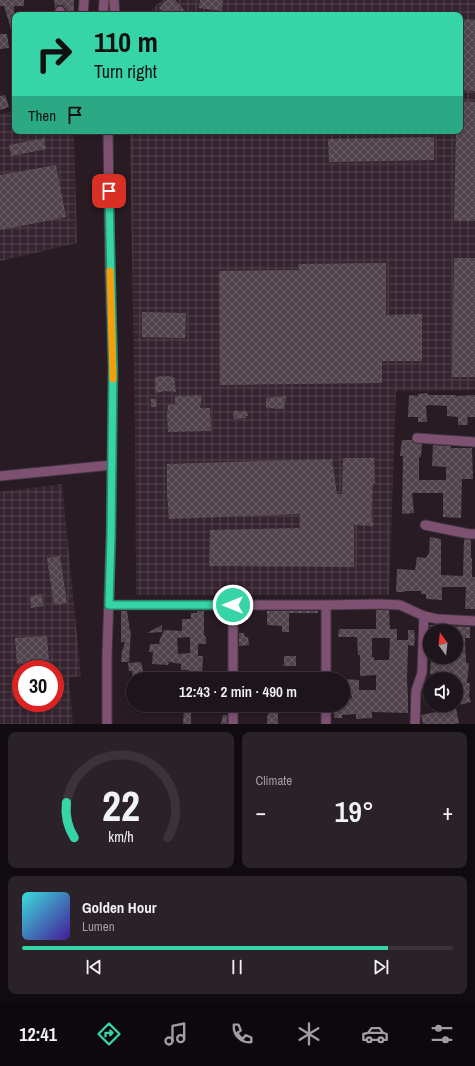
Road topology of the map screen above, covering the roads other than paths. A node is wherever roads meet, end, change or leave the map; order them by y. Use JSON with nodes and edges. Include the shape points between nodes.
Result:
{"nodes":[{"id":1,"x":84,"y":0,"type":"edge"},
{"id":2,"x":104,"y":0,"type":"edge"},
{"id":3,"x":114,"y":0,"type":"edge"},
{"id":4,"x":83,"y":12,"type":"edge"},
{"id":5,"x":103,"y":12,"type":"edge"},
{"id":6,"x":116,"y":12,"type":"edge"},
{"id":7,"x":108,"y":134,"type":"edge"},
{"id":8,"x":417,"y":438,"type":"dead end"},
{"id":9,"x":475,"y":442,"type":"edge"},
{"id":10,"x":112,"y":465,"type":"junction"},
{"id":11,"x":0,"y":476,"type":"edge"},
{"id":12,"x":425,"y":526,"type":"dead end"},
{"id":13,"x":475,"y":534,"type":"edge"},
{"id":14,"x":109,"y":605,"type":"junction"},
{"id":15,"x":233,"y":605,"type":"junction"},
{"id":16,"x":326,"y":605,"type":"junction"},
{"id":17,"x":424,"y":616,"type":"junction"},
{"id":18,"x":475,"y":621,"type":"edge"},
{"id":19,"x":233,"y":672,"type":"edge"},
{"id":20,"x":326,"y":672,"type":"edge"},
{"id":21,"x":233,"y":712,"type":"edge"},
{"id":22,"x":326,"y":712,"type":"edge"},
{"id":23,"x":107,"y":724,"type":"edge"},
{"id":24,"x":233,"y":724,"type":"edge"},
{"id":25,"x":326,"y":724,"type":"edge"},
{"id":26,"x":415,"y":724,"type":"edge"}],
"edges":[{"from":1,"to":4,"type":"street"},
{"from":2,"to":5,"type":"street"},
{"from":3,"to":6,"type":"street"},
{"from":7,"to":10,"type":"street","via":[[113,368]]},
{"from":8,"to":9,"type":"street"},
{"from":10,"to":11,"type":"street"},
{"from":10,"to":14,"type":"street"},
{"from":12,"to":13,"type":"street"},
{"from":14,"to":15,"type":"street"},
{"from":14,"to":23,"type":"street"},
{"from":15,"to":16,"type":"street"},
{"from":15,"to":19,"type":"street"},
{"from":16,"to":17,"type":"street","via":[[400,605]]},
{"from":16,"to":20,"type":"street"},
{"from":17,"to":18,"type":"street"},
{"from":17,"to":26,"type":"street","via":[[422,673],[416,691]]},
{"from":21,"to":24,"type":"street"},
{"from":22,"to":25,"type":"street"}]}
